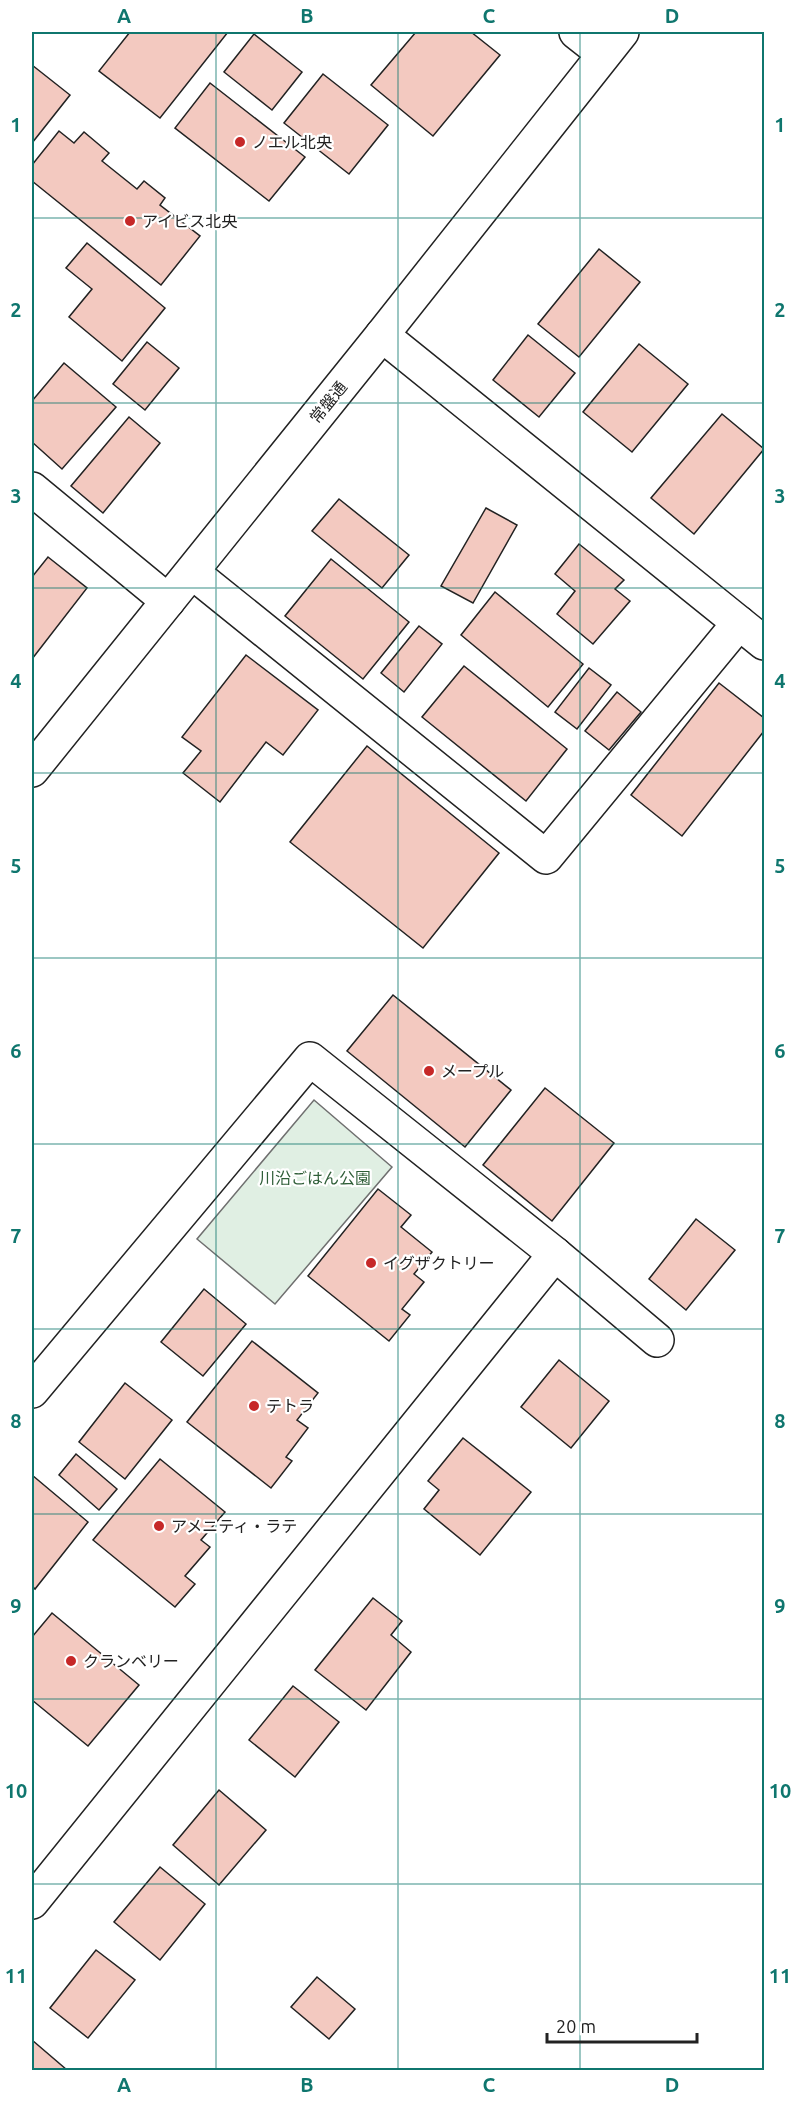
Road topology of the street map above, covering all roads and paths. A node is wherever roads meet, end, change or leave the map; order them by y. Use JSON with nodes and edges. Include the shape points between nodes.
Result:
{"nodes":[{"id":1,"x":576,"y":32,"type":"edge"},
{"id":2,"x":613,"y":43,"type":"edge"},
{"id":3,"x":382,"y":335,"type":"junction"},
{"id":4,"x":32,"y":489,"type":"edge"},
{"id":5,"x":192,"y":572,"type":"junction"},
{"id":6,"x":168,"y":601,"type":"junction"},
{"id":7,"x":739,"y":623,"type":"junction"},
{"id":8,"x":765,"y":643,"type":"edge"},
{"id":9,"x":32,"y":770,"type":"edge"},
{"id":10,"x":555,"y":1254,"type":"junction"},
{"id":11,"x":657,"y":1340,"type":"dead end"},
{"id":12,"x":32,"y":1391,"type":"edge"},
{"id":13,"x":32,"y":1902,"type":"edge"}],
"edges":[{"from":1,"to":2,"type":"street"},
{"from":2,"to":3,"type":"street","name":"常盤通"},
{"from":3,"to":5,"type":"street","name":"常盤通"},
{"from":3,"to":7,"type":"street"},
{"from":4,"to":6,"type":"street"},
{"from":5,"to":6,"type":"street","name":"常盤通"},
{"from":5,"to":7,"type":"street","via":[[546,857]]},
{"from":6,"to":9,"type":"street","name":"常盤通"},
{"from":7,"to":8,"type":"street"},
{"from":10,"to":11,"type":"street"},
{"from":10,"to":12,"type":"street","via":[[310,1059]]},
{"from":10,"to":13,"type":"street"}]}
